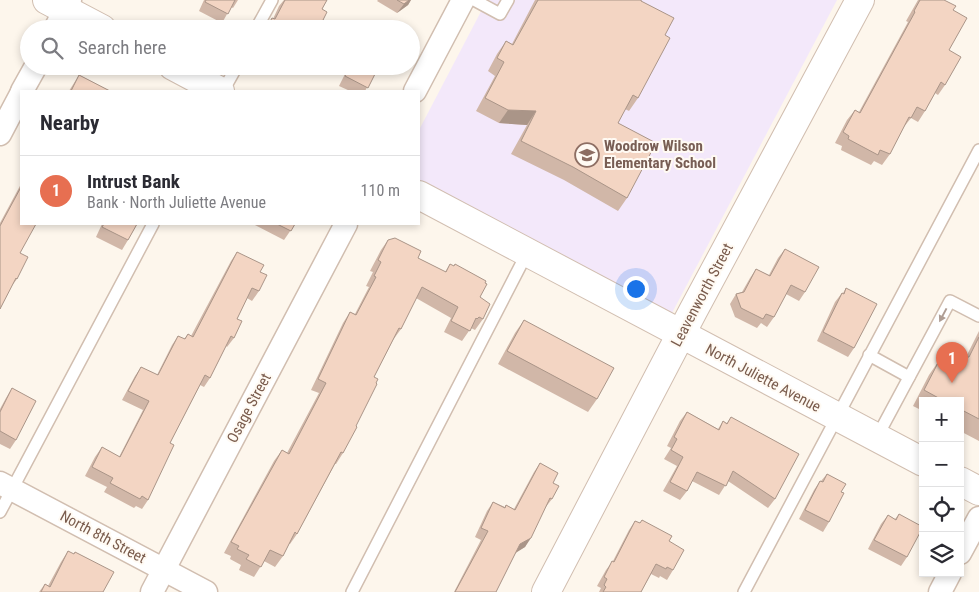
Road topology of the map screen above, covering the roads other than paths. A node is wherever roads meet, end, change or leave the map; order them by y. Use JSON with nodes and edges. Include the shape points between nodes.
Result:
{"nodes":[{"id":1,"x":272,"y":0,"type":"edge"},
{"id":2,"x":463,"y":0,"type":"edge"},
{"id":3,"x":474,"y":0,"type":"edge"},
{"id":4,"x":508,"y":0,"type":"edge"},
{"id":5,"x":860,"y":0,"type":"edge"},
{"id":6,"x":60,"y":10,"type":"edge"},
{"id":7,"x":82,"y":20,"type":"edge"},
{"id":8,"x":261,"y":20,"type":"edge"},
{"id":9,"x":31,"y":75,"type":"edge"},
{"id":10,"x":191,"y":75,"type":"edge"},
{"id":11,"x":232,"y":75,"type":"edge"},
{"id":12,"x":23,"y":90,"type":"edge"},
{"id":13,"x":220,"y":90,"type":"edge"},
{"id":14,"x":223,"y":90,"type":"edge"},
{"id":15,"x":416,"y":90,"type":"edge"},
{"id":16,"x":20,"y":96,"type":"edge"},
{"id":17,"x":0,"y":134,"type":"edge"},
{"id":18,"x":979,"y":150,"type":"edge"},
{"id":19,"x":420,"y":196,"type":"edge"},
{"id":20,"x":152,"y":225,"type":"edge"},
{"id":21,"x":345,"y":225,"type":"edge"},
{"id":22,"x":527,"y":253,"type":"junction"},
{"id":23,"x":979,"y":316,"type":"edge"},
{"id":24,"x":681,"y":334,"type":"junction"},
{"id":25,"x":869,"y":355,"type":"junction"},
{"id":26,"x":909,"y":377,"type":"junction"},
{"id":27,"x":836,"y":416,"type":"junction"},
{"id":28,"x":877,"y":437,"type":"junction"},
{"id":29,"x":919,"y":460,"type":"edge"},
{"id":30,"x":964,"y":483,"type":"edge"},
{"id":31,"x":6,"y":486,"type":"edge"},
{"id":32,"x":979,"y":491,"type":"edge"},
{"id":33,"x":0,"y":512,"type":"edge"},
{"id":34,"x":979,"y":518,"type":"edge"},
{"id":35,"x":964,"y":546,"type":"edge"},
{"id":36,"x":164,"y":570,"type":"junction"},
{"id":37,"x":948,"y":577,"type":"edge"},
{"id":38,"x":152,"y":592,"type":"edge"},
{"id":39,"x":206,"y":592,"type":"edge"},
{"id":40,"x":352,"y":592,"type":"edge"},
{"id":41,"x":546,"y":592,"type":"edge"},
{"id":42,"x":744,"y":592,"type":"edge"},
{"id":43,"x":940,"y":592,"type":"edge"}],
"edges":[{"from":1,"to":8,"type":"lane"},
{"from":2,"to":15,"type":"street"},
{"from":3,"to":4,"type":"lane","via":[[500,14]]},
{"from":5,"to":24,"type":"street","name":"Leavenworth Street"},
{"from":6,"to":7,"type":"street"},
{"from":9,"to":12,"type":"street"},
{"from":10,"to":13,"type":"street"},
{"from":11,"to":14,"type":"lane"},
{"from":16,"to":17,"type":"street"},
{"from":18,"to":25,"type":"lane"},
{"from":19,"to":22,"type":"street","name":"North Juliette Avenue"},
{"from":20,"to":31,"type":"lane"},
{"from":21,"to":36,"type":"street","name":"Osage Street"},
{"from":22,"to":24,"type":"street","name":"North Juliette Avenue"},
{"from":22,"to":40,"type":"lane"},
{"from":23,"to":26,"type":"lane","one_way":true,"via":[[950,301]]},
{"from":24,"to":27,"type":"street","name":"North Juliette Avenue"},
{"from":24,"to":41,"type":"street","name":"Leavenworth Street"},
{"from":25,"to":26,"type":"lane"},
{"from":25,"to":27,"type":"lane"},
{"from":26,"to":28,"type":"lane"},
{"from":27,"to":28,"type":"street","name":"North Juliette Avenue"},
{"from":27,"to":42,"type":"lane"},
{"from":28,"to":29,"type":"street","name":"North Juliette Avenue"},
{"from":30,"to":32,"type":"street"},
{"from":31,"to":33,"type":"lane"},
{"from":31,"to":36,"type":"street","name":"North 8th Street"},
{"from":34,"to":35,"type":"street"},
{"from":36,"to":38,"type":"street","name":"Osage Street"},
{"from":36,"to":39,"type":"street","name":"North 8th Street"},
{"from":37,"to":43,"type":"street"}]}
